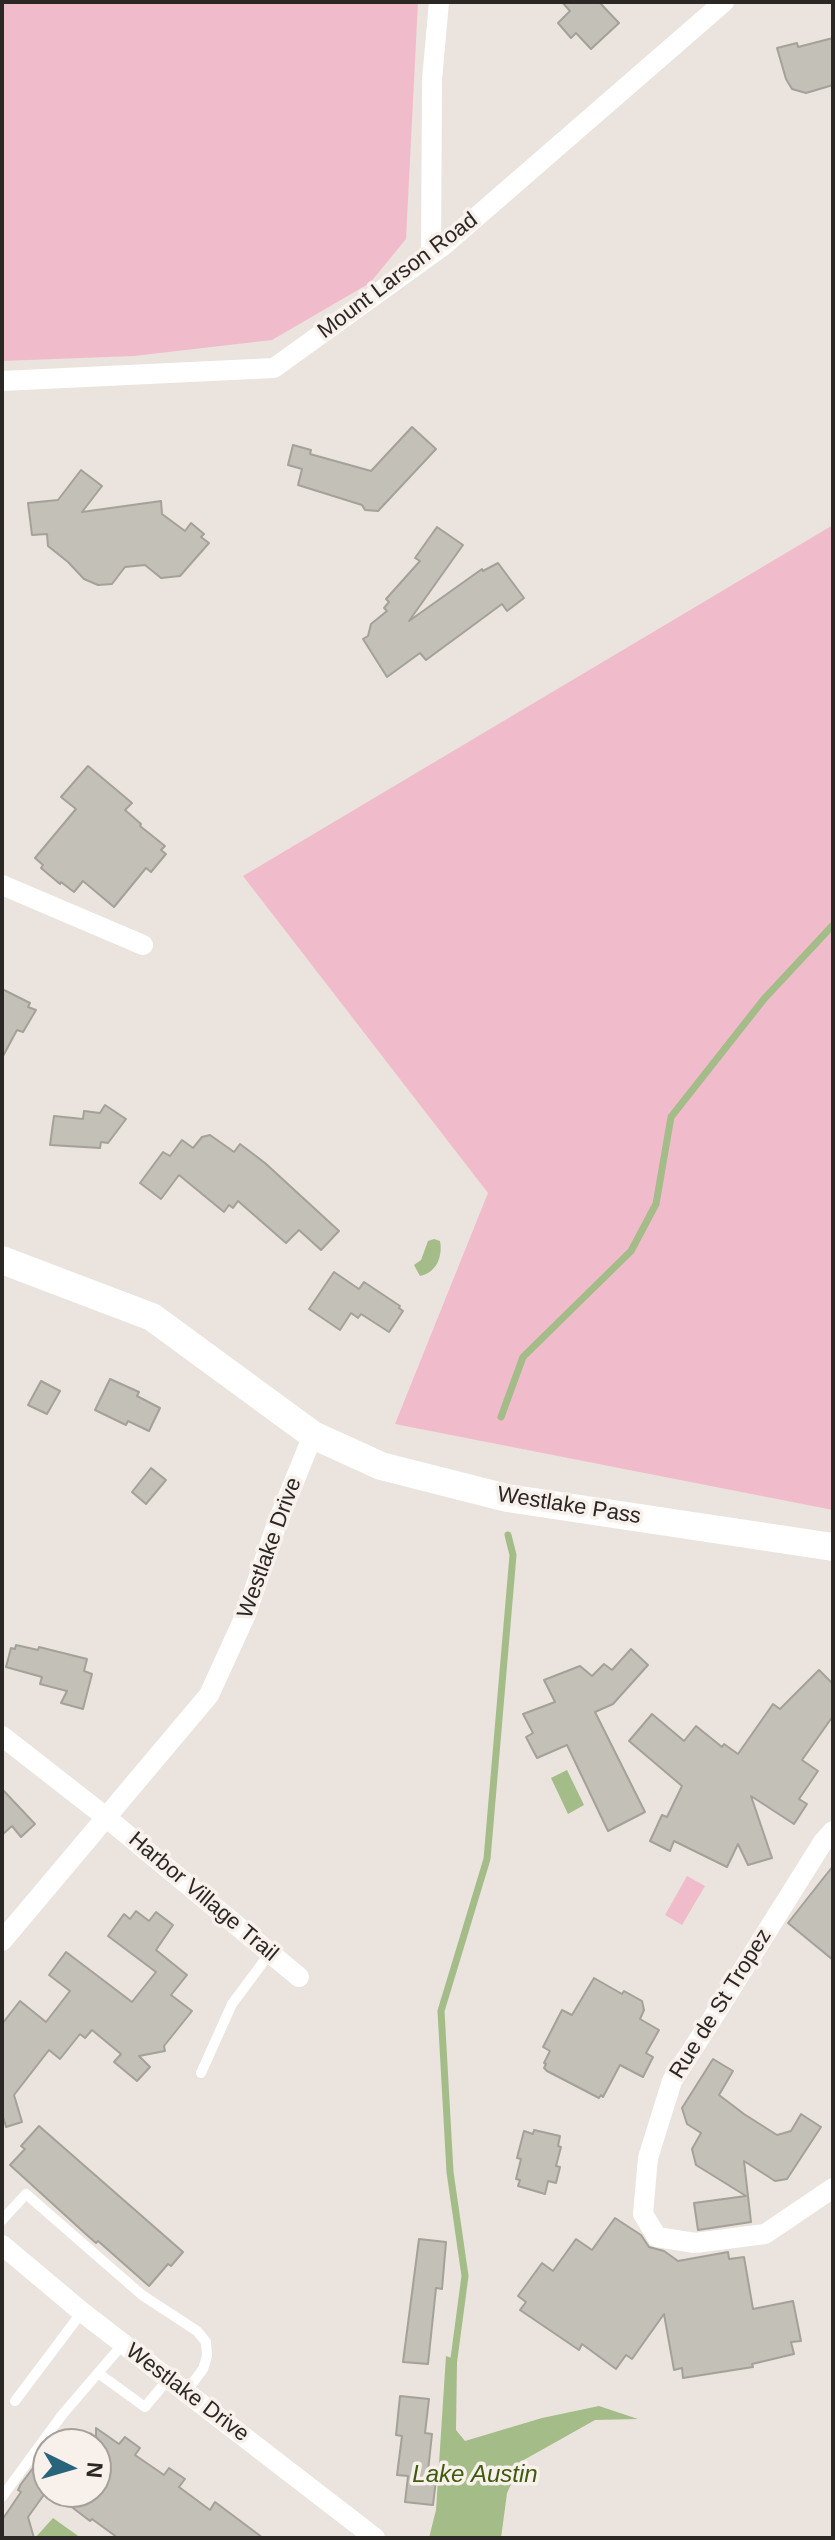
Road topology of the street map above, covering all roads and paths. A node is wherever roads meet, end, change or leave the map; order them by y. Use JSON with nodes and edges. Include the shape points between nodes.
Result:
{"nodes":[{"id":1,"x":439,"y":2,"type":"edge"},
{"id":2,"x":724,"y":2,"type":"edge"},
{"id":3,"x":431,"y":255,"type":"junction"},
{"id":4,"x":2,"y":381,"type":"edge"},
{"id":5,"x":2,"y":885,"type":"edge"},
{"id":6,"x":143,"y":945,"type":"dead end"},
{"id":7,"x":2,"y":1260,"type":"edge"},
{"id":8,"x":313,"y":1435,"type":"junction"},
{"id":9,"x":833,"y":1547,"type":"edge"},
{"id":10,"x":2,"y":1736,"type":"edge"},
{"id":11,"x":107,"y":1818,"type":"junction"},
{"id":12,"x":833,"y":1831,"type":"edge"},
{"id":13,"x":2,"y":1941,"type":"edge"},
{"id":14,"x":270,"y":1953,"type":"junction"},
{"id":15,"x":299,"y":1977,"type":"dead end"},
{"id":16,"x":201,"y":2073,"type":"dead end"},
{"id":17,"x":833,"y":2188,"type":"edge"},
{"id":18,"x":2,"y":2220,"type":"edge"},
{"id":19,"x":2,"y":2245,"type":"edge"},
{"id":20,"x":82,"y":2312,"type":"junction"},
{"id":21,"x":123,"y":2344,"type":"junction"},
{"id":22,"x":98,"y":2373,"type":"junction"},
{"id":23,"x":169,"y":2378,"type":"junction"},
{"id":24,"x":186,"y":2392,"type":"junction"},
{"id":25,"x":15,"y":2401,"type":"dead end"},
{"id":26,"x":2,"y":2497,"type":"edge"},
{"id":27,"x":375,"y":2538,"type":"edge"}],
"edges":[{"from":1,"to":3,"type":"street","via":[[432,80]]},
{"from":2,"to":3,"type":"street","name":"Mount Larson Road"},
{"from":3,"to":4,"type":"street","name":"Mount Larson Road","via":[[274,368]]},
{"from":5,"to":6,"type":"street"},
{"from":7,"to":8,"type":"street","via":[[152,1317]]},
{"from":8,"to":9,"type":"street","name":"Westlake Pass","via":[[381,1466],[507,1498]]},
{"from":8,"to":11,"type":"street","name":"Westlake Drive","via":[[246,1614],[209,1695]]},
{"from":10,"to":11,"type":"street","name":"Harbor Village Trail"},
{"from":11,"to":13,"type":"street","name":"Westlake Drive"},
{"from":11,"to":14,"type":"street","name":"Harbor Village Trail"},
{"from":12,"to":17,"type":"street","name":"Rue de St Tropez","via":[[672,2081],[648,2158],[643,2214],[657,2237],[695,2243],[731,2240],[765,2234]]},
{"from":14,"to":15,"type":"street","name":"Harbor Village Trail"},
{"from":14,"to":16,"type":"lane","via":[[232,2004]]},
{"from":18,"to":24,"type":"lane","via":[[26,2194],[142,2295],[197,2331],[206,2342],[207,2356]]},
{"from":19,"to":20,"type":"street","name":"Westlake Drive"},
{"from":20,"to":21,"type":"street","name":"Westlake Drive"},
{"from":20,"to":25,"type":"lane"},
{"from":21,"to":22,"type":"lane"},
{"from":21,"to":23,"type":"street","name":"Westlake Drive"},
{"from":22,"to":23,"type":"lane","via":[[145,2407]]},
{"from":22,"to":26,"type":"lane"},
{"from":23,"to":24,"type":"street","name":"Westlake Drive"},
{"from":24,"to":27,"type":"street","name":"Westlake Drive"}]}
